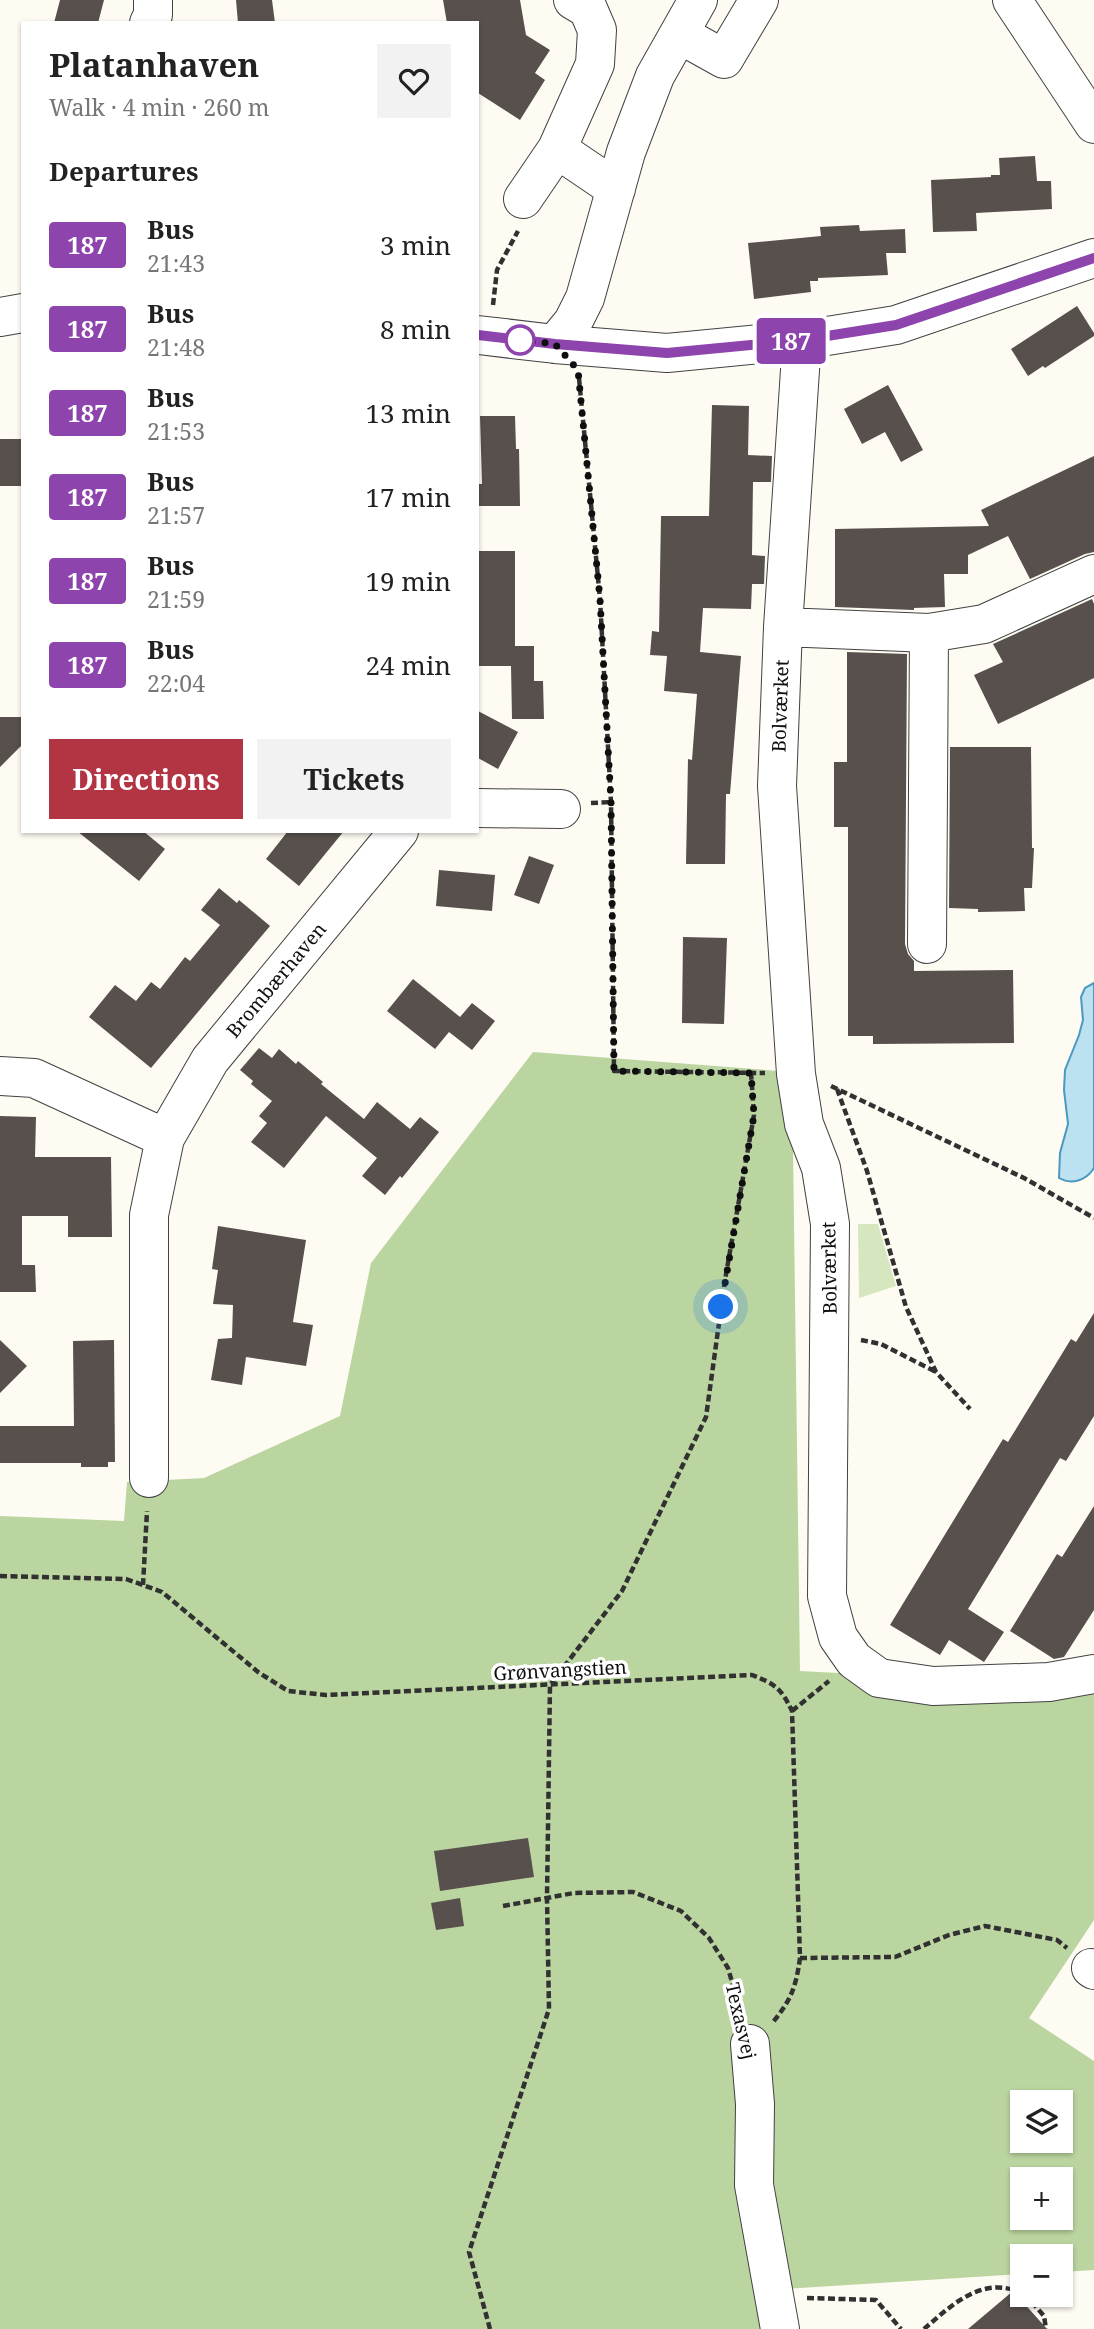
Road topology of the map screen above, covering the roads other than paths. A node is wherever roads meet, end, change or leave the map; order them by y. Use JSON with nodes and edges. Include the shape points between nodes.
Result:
{"nodes":[{"id":1,"x":153,"y":0,"type":"edge"},
{"id":2,"x":573,"y":0,"type":"edge"},
{"id":3,"x":698,"y":0,"type":"edge"},
{"id":4,"x":759,"y":0,"type":"edge"},
{"id":5,"x":1012,"y":0,"type":"edge"},
{"id":6,"x":150,"y":21,"type":"edge"},
{"id":7,"x":679,"y":34,"type":"junction"},
{"id":8,"x":1094,"y":124,"type":"edge"},
{"id":9,"x":557,"y":149,"type":"junction"},
{"id":10,"x":615,"y":189,"type":"junction"},
{"id":11,"x":523,"y":199,"type":"road end"},
{"id":12,"x":1094,"y":258,"type":"edge"},
{"id":13,"x":21,"y":313,"type":"edge"},
{"id":14,"x":0,"y":317,"type":"edge"},
{"id":15,"x":483,"y":336,"type":"edge"},
{"id":16,"x":802,"y":340,"type":"junction"},
{"id":17,"x":555,"y":344,"type":"junction"},
{"id":18,"x":1094,"y":574,"type":"edge"},
{"id":19,"x":783,"y":627,"type":"junction"},
{"id":20,"x":929,"y":633,"type":"junction"},
{"id":21,"x":479,"y":808,"type":"edge"},
{"id":22,"x":561,"y":809,"type":"dead end"},
{"id":23,"x":397,"y":833,"type":"edge"},
{"id":24,"x":927,"y":944,"type":"dead end"},
{"id":25,"x":0,"y":1076,"type":"edge"},
{"id":26,"x":166,"y":1138,"type":"junction"},
{"id":27,"x":149,"y":1478,"type":"road end"},
{"id":28,"x":1094,"y":1674,"type":"edge"},
{"id":29,"x":750,"y":2044,"type":"road end"},
{"id":30,"x":777,"y":2313,"type":"edge"}],
"edges":[{"from":1,"to":6,"type":"street"},
{"from":2,"to":9,"type":"street","via":[[588,9],[597,30],[595,64]]},
{"from":3,"to":7,"type":"street"},
{"from":4,"to":7,"type":"street","via":[[724,59]]},
{"from":5,"to":8,"type":"street"},
{"from":7,"to":10,"type":"street","via":[[656,76]]},
{"from":9,"to":10,"type":"street"},
{"from":9,"to":11,"type":"street"},
{"from":10,"to":17,"type":"street","via":[[585,298]]},
{"from":12,"to":16,"type":"street","via":[[896,325]]},
{"from":13,"to":14,"type":"street"},
{"from":15,"to":17,"type":"street"},
{"from":16,"to":17,"type":"street","via":[[667,353]]},
{"from":16,"to":19,"type":"street","name":"Bolværket"},
{"from":18,"to":20,"type":"street","via":[[984,624]]},
{"from":19,"to":20,"type":"street"},
{"from":19,"to":28,"type":"street","name":"Bolværket","via":[[777,786],[796,1073],[804,1124],[821,1168],[830,1224],[827,1597],[838,1637],[854,1660],[879,1678],[933,1686],[1049,1682]]},
{"from":20,"to":24,"type":"street"},
{"from":21,"to":22,"type":"street"},
{"from":23,"to":26,"type":"street","name":"Brombærhaven","via":[[210,1060]]},
{"from":25,"to":26,"type":"street","via":[[34,1078]]},
{"from":26,"to":27,"type":"street","name":"Brombærhaven","via":[[149,1215]]},
{"from":29,"to":30,"type":"street","name":"Texasvej","via":[[754,2185]]}]}
